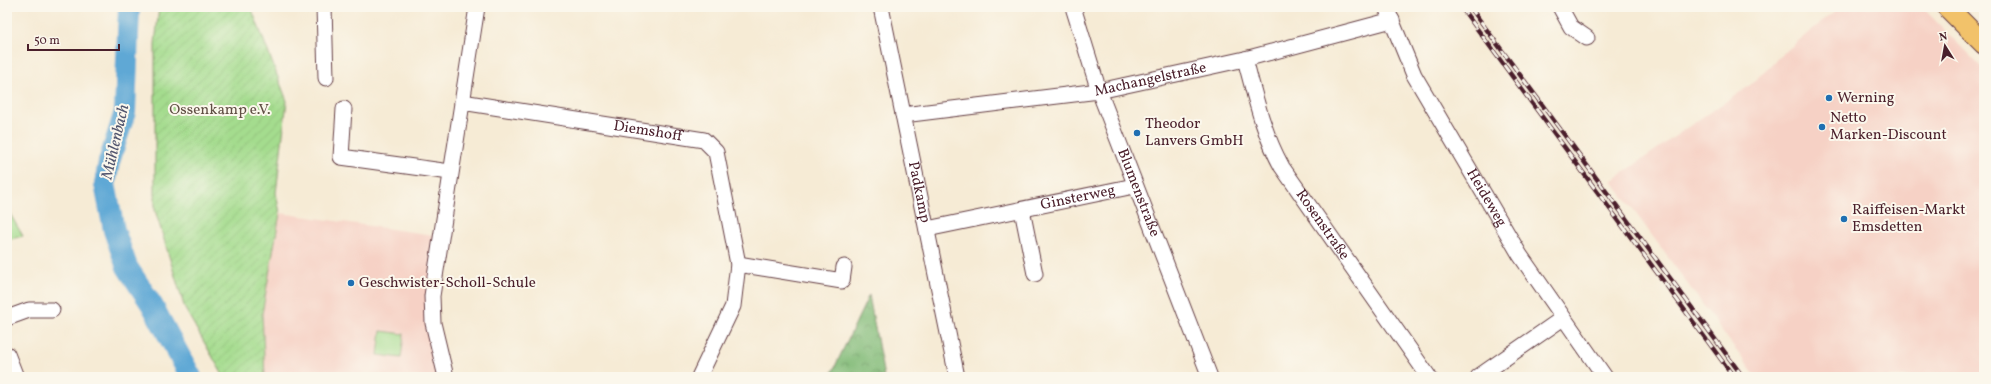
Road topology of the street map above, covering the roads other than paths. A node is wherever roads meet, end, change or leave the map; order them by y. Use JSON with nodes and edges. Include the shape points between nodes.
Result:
{"nodes":[{"id":1,"x":324,"y":7,"type":"edge"},
{"id":2,"x":476,"y":7,"type":"edge"},
{"id":3,"x":882,"y":7,"type":"edge"},
{"id":4,"x":1073,"y":7,"type":"edge"},
{"id":5,"x":1560,"y":7,"type":"edge"},
{"id":6,"x":1947,"y":7,"type":"edge"},
{"id":7,"x":1389,"y":14,"type":"edge"},
{"id":8,"x":1587,"y":38,"type":"dead end"},
{"id":9,"x":1984,"y":44,"type":"edge"},
{"id":10,"x":1245,"y":59,"type":"junction"},
{"id":11,"x":326,"y":78,"type":"dead end"},
{"id":12,"x":1099,"y":91,"type":"junction"},
{"id":13,"x":462,"y":102,"type":"junction"},
{"id":14,"x":344,"y":109,"type":"dead end"},
{"id":15,"x":903,"y":115,"type":"junction"},
{"id":16,"x":450,"y":172,"type":"junction"},
{"id":17,"x":1134,"y":186,"type":"junction"},
{"id":18,"x":1022,"y":210,"type":"junction"},
{"id":19,"x":927,"y":229,"type":"junction"},
{"id":20,"x":738,"y":264,"type":"junction"},
{"id":21,"x":844,"y":268,"type":"dead end"},
{"id":22,"x":1035,"y":274,"type":"dead end"},
{"id":23,"x":52,"y":310,"type":"dead end"},
{"id":24,"x":7,"y":318,"type":"edge"},
{"id":25,"x":1563,"y":318,"type":"junction"},
{"id":26,"x":7,"y":354,"type":"edge"},
{"id":27,"x":16,"y":377,"type":"edge"},
{"id":28,"x":446,"y":377,"type":"edge"},
{"id":29,"x":699,"y":377,"type":"edge"},
{"id":30,"x":958,"y":377,"type":"edge"},
{"id":31,"x":1210,"y":377,"type":"edge"},
{"id":32,"x":1429,"y":377,"type":"edge"},
{"id":33,"x":1478,"y":377,"type":"edge"},
{"id":34,"x":1605,"y":377,"type":"edge"}],
"edges":[{"from":1,"to":11,"type":"street"},
{"from":2,"to":13,"type":"street"},
{"from":3,"to":15,"type":"street","name":"Padkamp"},
{"from":4,"to":12,"type":"street","name":"Blumenstraße"},
{"from":5,"to":8,"type":"street","via":[[1571,27]]},
{"from":6,"to":9,"type":"main road"},
{"from":7,"to":10,"type":"street","name":"Machangelstraße"},
{"from":7,"to":25,"type":"street","name":"Heideweg","via":[[1414,75],[1520,255]]},
{"from":10,"to":12,"type":"street","name":"Machangelstraße"},
{"from":10,"to":32,"type":"street","name":"Rosenstraße","via":[[1272,149]]},
{"from":12,"to":15,"type":"street","name":"Machangelstraße"},
{"from":12,"to":17,"type":"street","name":"Blumenstraße"},
{"from":13,"to":16,"type":"street"},
{"from":13,"to":20,"type":"street","name":"Diemshoff","via":[[704,140],[716,152]]},
{"from":14,"to":16,"type":"street","via":[[341,157]]},
{"from":15,"to":19,"type":"street","name":"Padkamp"},
{"from":16,"to":28,"type":"street","via":[[432,296],[433,323]]},
{"from":17,"to":18,"type":"street","name":"Ginsterweg"},
{"from":17,"to":31,"type":"street","name":"Blumenstraße"},
{"from":18,"to":19,"type":"street","name":"Ginsterweg"},
{"from":18,"to":22,"type":"street","name":"Ginsterweg"},
{"from":19,"to":30,"type":"street","name":"Padkamp"},
{"from":20,"to":21,"type":"street","via":[[842,280]]},
{"from":20,"to":29,"type":"street","name":"Diemshoff","via":[[733,306]]},
{"from":23,"to":24,"type":"street","via":[[28,310]]},
{"from":25,"to":33,"type":"street"},
{"from":25,"to":34,"type":"street","name":"Heideweg"},
{"from":26,"to":27,"type":"street"}]}
